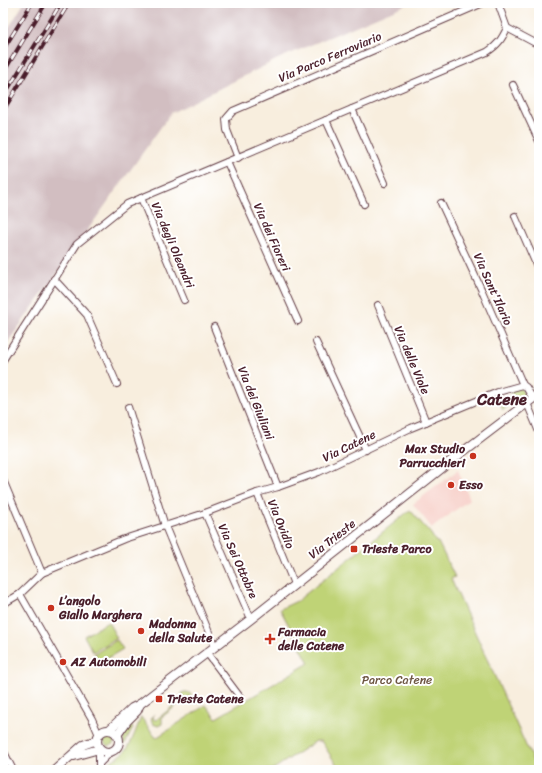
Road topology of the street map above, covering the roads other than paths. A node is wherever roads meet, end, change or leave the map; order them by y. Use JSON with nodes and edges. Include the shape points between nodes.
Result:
{"nodes":[{"id":1,"x":483,"y":3,"type":"edge"},
{"id":2,"x":498,"y":3,"type":"edge"},
{"id":3,"x":507,"y":28,"type":"junction"},
{"id":4,"x":539,"y":45,"type":"edge"},
{"id":5,"x":513,"y":85,"type":"dead end"},
{"id":6,"x":352,"y":109,"type":"junction"},
{"id":7,"x":326,"y":120,"type":"junction"},
{"id":8,"x":539,"y":141,"type":"edge"},
{"id":9,"x":238,"y":158,"type":"junction"},
{"id":10,"x":227,"y":162,"type":"junction"},
{"id":11,"x":385,"y":183,"type":"dead end"},
{"id":12,"x":142,"y":198,"type":"junction"},
{"id":13,"x":440,"y":203,"type":"dead end"},
{"id":14,"x":364,"y":204,"type":"dead end"},
{"id":15,"x":515,"y":216,"type":"dead end"},
{"id":16,"x":539,"y":271,"type":"edge"},
{"id":17,"x":54,"y":279,"type":"junction"},
{"id":18,"x":184,"y":300,"type":"dead end"},
{"id":19,"x":378,"y":305,"type":"dead end"},
{"id":20,"x":298,"y":321,"type":"dead end"},
{"id":21,"x":214,"y":327,"type":"dead end"},
{"id":22,"x":316,"y":342,"type":"dead end"},
{"id":23,"x":3,"y":360,"type":"edge"},
{"id":24,"x":117,"y":384,"type":"dead end"},
{"id":25,"x":523,"y":385,"type":"junction"},
{"id":26,"x":533,"y":399,"type":"edge"},
{"id":27,"x":128,"y":407,"type":"dead end"},
{"id":28,"x":426,"y":422,"type":"junction"},
{"id":29,"x":539,"y":432,"type":"edge"},
{"id":30,"x":366,"y":450,"type":"junction"},
{"id":31,"x":3,"y":480,"type":"edge"},
{"id":32,"x":278,"y":487,"type":"junction"},
{"id":33,"x":257,"y":493,"type":"junction"},
{"id":34,"x":205,"y":513,"type":"junction"},
{"id":35,"x":165,"y":526,"type":"junction"},
{"id":36,"x":42,"y":574,"type":"junction"},
{"id":37,"x":294,"y":584,"type":"junction"},
{"id":38,"x":20,"y":594,"type":"junction"},
{"id":39,"x":3,"y":604,"type":"edge"},
{"id":40,"x":251,"y":618,"type":"junction"},
{"id":41,"x":215,"y":647,"type":"junction"},
{"id":42,"x":207,"y":653,"type":"junction"},
{"id":43,"x":240,"y":697,"type":"dead end"},
{"id":44,"x":140,"y":704,"type":"junction"},
{"id":45,"x":109,"y":730,"type":"junction"},
{"id":46,"x":117,"y":735,"type":"junction"},
{"id":47,"x":98,"y":737,"type":"junction"},
{"id":48,"x":3,"y":750,"type":"edge"},
{"id":49,"x":103,"y":751,"type":"junction"},
{"id":50,"x":72,"y":757,"type":"junction"},
{"id":51,"x":99,"y":767,"type":"edge"},
{"id":52,"x":14,"y":770,"type":"edge"},
{"id":53,"x":55,"y":770,"type":"edge"}],
"edges":[{"from":1,"to":9,"type":"street","name":"Via Parco Ferroviario","via":[[233,111],[226,119],[227,130]]},
{"from":2,"to":3,"type":"street"},
{"from":3,"to":4,"type":"street"},
{"from":3,"to":6,"type":"street","via":[[502,40],[487,52]]},
{"from":5,"to":8,"type":"street"},
{"from":6,"to":7,"type":"street"},
{"from":6,"to":11,"type":"street"},
{"from":7,"to":9,"type":"street"},
{"from":7,"to":14,"type":"street"},
{"from":9,"to":10,"type":"street"},
{"from":10,"to":12,"type":"street"},
{"from":10,"to":20,"type":"street","name":"Via dei Fioreri"},
{"from":12,"to":17,"type":"street","via":[[127,204],[77,244]]},
{"from":12,"to":18,"type":"street","name":"Via degli Oleandri"},
{"from":13,"to":25,"type":"street","name":"Via Sant'Ilario"},
{"from":15,"to":16,"type":"street"},
{"from":17,"to":23,"type":"street"},
{"from":17,"to":24,"type":"street","via":[[87,315]]},
{"from":19,"to":28,"type":"street","name":"Via delle Viole"},
{"from":21,"to":32,"type":"street","name":"Via dei Giuliani"},
{"from":22,"to":30,"type":"street"},
{"from":25,"to":26,"type":"street"},
{"from":25,"to":28,"type":"street","name":"Via Catene","via":[[498,392]]},
{"from":26,"to":29,"type":"street"},
{"from":26,"to":37,"type":"street","name":"Via Trieste"},
{"from":27,"to":35,"type":"street"},
{"from":28,"to":30,"type":"street","name":"Via Catene"},
{"from":30,"to":32,"type":"street","name":"Via Catene","via":[[319,472]]},
{"from":31,"to":36,"type":"street"},
{"from":32,"to":33,"type":"street","name":"Via Catene"},
{"from":33,"to":34,"type":"street","name":"Via Catene"},
{"from":33,"to":37,"type":"street","name":"Via Ovidio"},
{"from":34,"to":35,"type":"street","name":"Via Catene"},
{"from":34,"to":40,"type":"street","name":"Via Sei Ottobre"},
{"from":35,"to":36,"type":"street","name":"Via Catene","via":[[124,539]]},
{"from":35,"to":41,"type":"street"},
{"from":36,"to":38,"type":"street","name":"Via Catene"},
{"from":37,"to":40,"type":"street","name":"Via Trieste"},
{"from":38,"to":39,"type":"street","name":"Via Catene"},
{"from":38,"to":47,"type":"street","via":[[92,719]]},
{"from":40,"to":41,"type":"street","name":"Via Trieste"},
{"from":41,"to":42,"type":"street","name":"Via Trieste"},
{"from":42,"to":43,"type":"street"},
{"from":42,"to":44,"type":"street","name":"Via Trieste"},
{"from":44,"to":45,"type":"street","name":"Via Trieste","via":[[132,708]]},
{"from":44,"to":46,"type":"street","name":"Via Trieste"},
{"from":45,"to":46,"type":"street"},
{"from":45,"to":47,"type":"street","via":[[102,732]]},
{"from":46,"to":49,"type":"street","via":[[118,747],[115,750]]},
{"from":47,"to":49,"type":"street","via":[[97,746]]},
{"from":47,"to":50,"type":"street","via":[[83,745]]},
{"from":48,"to":52,"type":"street"},
{"from":49,"to":50,"type":"street"},
{"from":49,"to":51,"type":"street","via":[[107,756]]},
{"from":50,"to":53,"type":"street"}]}
